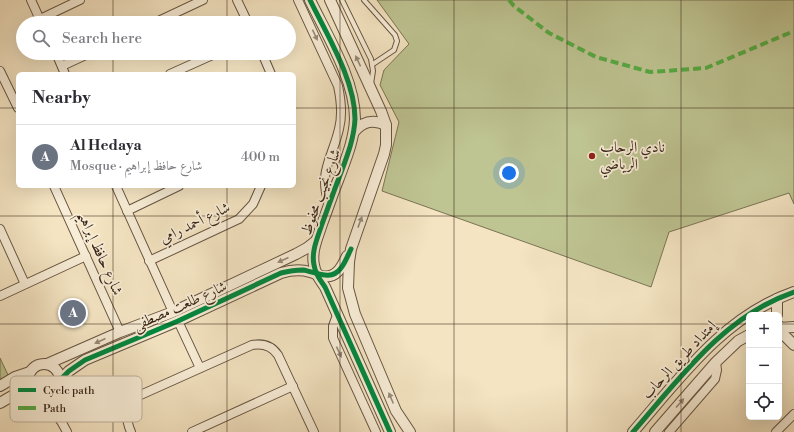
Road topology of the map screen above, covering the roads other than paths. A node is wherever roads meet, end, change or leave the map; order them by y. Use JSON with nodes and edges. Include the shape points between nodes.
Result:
{"nodes":[{"id":1,"x":31,"y":0,"type":"edge"},
{"id":2,"x":80,"y":0,"type":"edge"},
{"id":3,"x":203,"y":0,"type":"edge"},
{"id":4,"x":237,"y":0,"type":"edge"},
{"id":5,"x":298,"y":0,"type":"edge"},
{"id":6,"x":310,"y":0,"type":"edge"},
{"id":7,"x":330,"y":0,"type":"edge"},
{"id":8,"x":342,"y":0,"type":"edge"},
{"id":9,"x":364,"y":0,"type":"edge"},
{"id":10,"x":39,"y":16,"type":"edge"},
{"id":11,"x":50,"y":16,"type":"edge"},
{"id":12,"x":169,"y":16,"type":"edge"},
{"id":13,"x":245,"y":16,"type":"edge"},
{"id":14,"x":59,"y":60,"type":"edge"},
{"id":15,"x":75,"y":60,"type":"edge"},
{"id":16,"x":201,"y":60,"type":"edge"},
{"id":17,"x":265,"y":60,"type":"edge"},
{"id":18,"x":373,"y":64,"type":"junction"},
{"id":19,"x":62,"y":66,"type":"junction"},
{"id":20,"x":64,"y":72,"type":"edge"},
{"id":21,"x":174,"y":72,"type":"edge"},
{"id":22,"x":270,"y":72,"type":"edge"},
{"id":23,"x":1,"y":74,"type":"edge"},
{"id":24,"x":370,"y":86,"type":"junction"},
{"id":25,"x":16,"y":104,"type":"edge"},
{"id":26,"x":386,"y":125,"type":"junction"},
{"id":27,"x":354,"y":132,"type":"junction"},
{"id":28,"x":55,"y":188,"type":"edge"},
{"id":29,"x":117,"y":188,"type":"edge"},
{"id":30,"x":175,"y":188,"type":"edge"},
{"id":31,"x":260,"y":188,"type":"edge"},
{"id":32,"x":329,"y":204,"type":"junction"},
{"id":33,"x":127,"y":211,"type":"junction"},
{"id":34,"x":1,"y":232,"type":"edge"},
{"id":35,"x":316,"y":241,"type":"junction"},
{"id":36,"x":351,"y":249,"type":"junction"},
{"id":37,"x":86,"y":256,"type":"junction"},
{"id":38,"x":149,"y":261,"type":"junction"},
{"id":39,"x":317,"y":274,"type":"junction"},
{"id":40,"x":25,"y":284,"type":"junction"},
{"id":41,"x":794,"y":292,"type":"edge"},
{"id":42,"x":0,"y":296,"type":"edge"},
{"id":43,"x":777,"y":299,"type":"junction"},
{"id":44,"x":172,"y":312,"type":"junction"},
{"id":45,"x":777,"y":312,"type":"edge"},
{"id":46,"x":337,"y":315,"type":"junction"},
{"id":47,"x":178,"y":321,"type":"junction"},
{"id":48,"x":782,"y":327,"type":"edge"},
{"id":49,"x":794,"y":327,"type":"edge"},
{"id":50,"x":120,"y":332,"type":"junction"},
{"id":51,"x":782,"y":332,"type":"edge"},
{"id":52,"x":746,"y":337,"type":"edge"},
{"id":53,"x":794,"y":345,"type":"edge"},
{"id":54,"x":716,"y":362,"type":"junction"},
{"id":55,"x":47,"y":364,"type":"junction"},
{"id":56,"x":200,"y":368,"type":"junction"},
{"id":57,"x":30,"y":372,"type":"junction"},
{"id":58,"x":18,"y":376,"type":"edge"},
{"id":59,"x":28,"y":376,"type":"edge"},
{"id":60,"x":58,"y":376,"type":"edge"},
{"id":61,"x":65,"y":376,"type":"edge"},
{"id":62,"x":10,"y":380,"type":"edge"},
{"id":63,"x":1,"y":385,"type":"edge"},
{"id":64,"x":293,"y":386,"type":"junction"},
{"id":65,"x":142,"y":394,"type":"edge"},
{"id":66,"x":10,"y":397,"type":"edge"},
{"id":67,"x":0,"y":403,"type":"edge"},
{"id":68,"x":794,"y":414,"type":"edge"},
{"id":69,"x":62,"y":422,"type":"edge"},
{"id":70,"x":128,"y":422,"type":"edge"},
{"id":71,"x":67,"y":432,"type":"edge"},
{"id":72,"x":132,"y":432,"type":"edge"},
{"id":73,"x":192,"y":432,"type":"edge"},
{"id":74,"x":314,"y":432,"type":"edge"},
{"id":75,"x":376,"y":432,"type":"edge"},
{"id":76,"x":390,"y":432,"type":"edge"},
{"id":77,"x":410,"y":432,"type":"edge"},
{"id":78,"x":633,"y":432,"type":"edge"},
{"id":79,"x":655,"y":432,"type":"edge"},
{"id":80,"x":669,"y":432,"type":"edge"},
{"id":81,"x":776,"y":432,"type":"edge"}],
"edges":[{"from":1,"to":10,"type":"street"},
{"from":2,"to":11,"type":"street"},
{"from":3,"to":12,"type":"street"},
{"from":4,"to":13,"type":"street"},
{"from":5,"to":32,"type":"street","one_way":true,"via":[[338,86],[341,100],[342,115],[325,179],[325,192]]},
{"from":6,"to":27,"type":"street","name":"شارع نجيب محفوظ","via":[[350,84]]},
{"from":24,"to":7,"type":"street","one_way":true},
{"from":8,"to":18,"type":"lane"},
{"from":9,"to":18,"type":"lane","via":[[395,35],[397,41],[394,50]]},
{"from":14,"to":19,"type":"street"},
{"from":15,"to":19,"type":"street"},
{"from":16,"to":21,"type":"street"},
{"from":17,"to":22,"type":"street"},
{"from":18,"to":24,"type":"lane"},
{"from":19,"to":20,"type":"street"},
{"from":23,"to":25,"type":"street"},
{"from":24,"to":26,"type":"street"},
{"from":26,"to":27,"type":"street","via":[[372,121],[364,122]]},
{"from":36,"to":26,"type":"street","one_way":true,"via":[[384,154],[387,140]]},
{"from":27,"to":32,"type":"street","name":"شارع نجيب محفوظ"},
{"from":28,"to":37,"type":"street","name":"شارع حافظ إبراهيم"},
{"from":29,"to":33,"type":"street"},
{"from":30,"to":33,"type":"street"},
{"from":31,"to":38,"type":"street","name":"شارع أحمد رامي","via":[[253,204],[238,219]]},
{"from":32,"to":35,"type":"street","name":"شارع نجيب محفوظ"},
{"from":33,"to":38,"type":"street"},
{"from":34,"to":40,"type":"street"},
{"from":35,"to":39,"type":"street","name":"شارع نجيب محفوظ","via":[[313,258]]},
{"from":35,"to":44,"type":"street","name":"شارع طلعت مصطفى","one_way":true,"via":[[301,252]]},
{"from":36,"to":39,"type":"street","name":"شارع طلعت مصطفى","via":[[337,273],[327,276]]},
{"from":77,"to":36,"type":"street","one_way":true,"via":[[396,411],[354,314],[348,288]]},
{"from":37,"to":40,"type":"street"},
{"from":37,"to":50,"type":"street","name":"شارع حافظ إبراهيم"},
{"from":38,"to":44,"type":"street"},
{"from":39,"to":46,"type":"street","name":"شارع نجيب محفوظ"},
{"from":39,"to":47,"type":"street","name":"شارع طلعت مصطفى","via":[[295,270],[281,273]]},
{"from":40,"to":42,"type":"street"},
{"from":41,"to":43,"type":"street","name":"إمتداد طريق الرحاب"},
{"from":43,"to":45,"type":"street"},
{"from":43,"to":78,"type":"street","name":"إمتداد طريق الرحاب","via":[[746,316],[718,338]]},
{"from":44,"to":50,"type":"street","name":"شارع طلعت مصطفى"},
{"from":46,"to":75,"type":"street","one_way":true,"via":[[333,326],[333,338]]},
{"from":46,"to":76,"type":"street","name":"شارع نجيب محفوظ"},
{"from":47,"to":56,"type":"street"},
{"from":47,"to":61,"type":"street","name":"شارع طلعت مصطفى","via":[[85,360]]},
{"from":48,"to":49,"type":"street"},
{"from":50,"to":55,"type":"street","name":"شارع طلعت مصطفى","one_way":true},
{"from":51,"to":53,"type":"street"},
{"from":52,"to":54,"type":"street","name":"إمتداد طريق الرحاب"},
{"from":79,"to":54,"type":"street","name":"إمتداد طريق الرحاب","one_way":true},
{"from":54,"to":80,"type":"street","via":[[718,370],[715,379]]},
{"from":55,"to":57,"type":"street","via":[[37,365]]},
{"from":55,"to":60,"type":"street","via":[[58,372]]},
{"from":56,"to":64,"type":"street","via":[[252,345],[264,344],[275,350]]},
{"from":56,"to":65,"type":"street"},
{"from":57,"to":58,"type":"street"},
{"from":57,"to":59,"type":"street"},
{"from":62,"to":63,"type":"street"},
{"from":64,"to":73,"type":"street"},
{"from":64,"to":74,"type":"street"},
{"from":66,"to":67,"type":"street"},
{"from":68,"to":81,"type":"street"},
{"from":69,"to":71,"type":"street"},
{"from":70,"to":72,"type":"street"}]}
